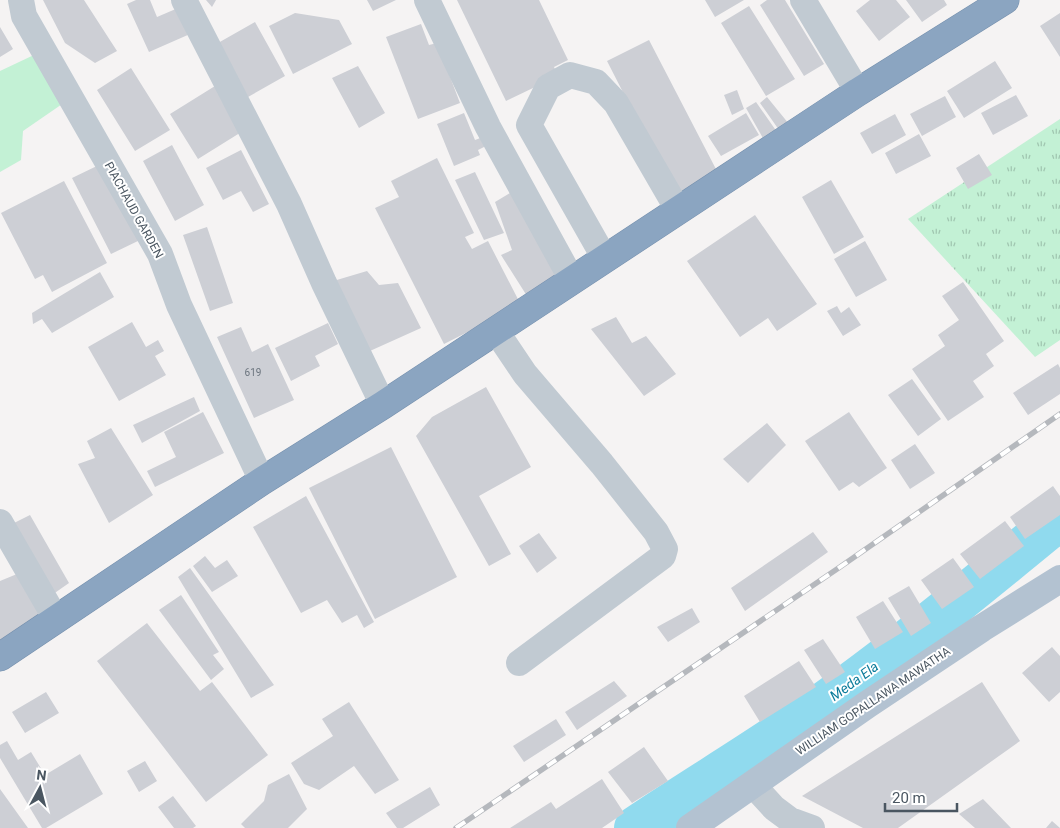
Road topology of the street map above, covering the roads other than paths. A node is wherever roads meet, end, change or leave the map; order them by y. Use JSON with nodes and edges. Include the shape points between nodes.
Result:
{"nodes":[{"id":1,"x":21,"y":0,"type":"edge"},
{"id":2,"x":184,"y":0,"type":"edge"},
{"id":3,"x":427,"y":0,"type":"edge"},
{"id":4,"x":803,"y":0,"type":"edge"},
{"id":5,"x":1005,"y":0,"type":"edge"},
{"id":6,"x":858,"y":92,"type":"junction"},
{"id":7,"x":678,"y":210,"type":"junction"},
{"id":8,"x":605,"y":259,"type":"junction"},
{"id":9,"x":572,"y":280,"type":"junction"},
{"id":10,"x":496,"y":332,"type":"junction"},
{"id":11,"x":383,"y":405,"type":"junction"},
{"id":12,"x":262,"y":481,"type":"junction"},
{"id":13,"x":0,"y":522,"type":"edge"},
{"id":14,"x":1060,"y":579,"type":"edge"},
{"id":15,"x":56,"y":619,"type":"junction"},
{"id":16,"x":0,"y":657,"type":"edge"},
{"id":17,"x":519,"y":663,"type":"dead end"},
{"id":18,"x":753,"y":784,"type":"junction"},
{"id":19,"x":690,"y":828,"type":"edge"},
{"id":20,"x":812,"y":828,"type":"edge"}],
"edges":[{"from":1,"to":12,"type":"street","name":"PIACHAUD GARDEN","via":[[24,16],[160,254],[179,305]]},
{"from":2,"to":11,"type":"street","via":[[289,204]]},
{"from":3,"to":9,"type":"street","via":[[488,127]]},
{"from":4,"to":6,"type":"street"},
{"from":5,"to":6,"type":"highway"},
{"from":6,"to":7,"type":"highway"},
{"from":7,"to":8,"type":"highway"},
{"from":7,"to":8,"type":"street","via":[[616,103],[596,82],[570,75],[548,87],[530,125]]},
{"from":8,"to":9,"type":"highway"},
{"from":9,"to":10,"type":"highway"},
{"from":10,"to":11,"type":"highway"},
{"from":10,"to":17,"type":"street","via":[[525,374],[602,464],[665,548],[662,556]]},
{"from":11,"to":12,"type":"highway"},
{"from":12,"to":15,"type":"highway"},
{"from":13,"to":15,"type":"street"},
{"from":14,"to":18,"type":"main road","name":"WILLIAM GOPALLAWA MAWATHA","via":[[892,687]]},
{"from":15,"to":16,"type":"highway"},
{"from":18,"to":19,"type":"main road","name":"WILLIAM GOPALLAWA MAWATHA"},
{"from":18,"to":20,"type":"street","via":[[774,808],[790,820]]}]}
